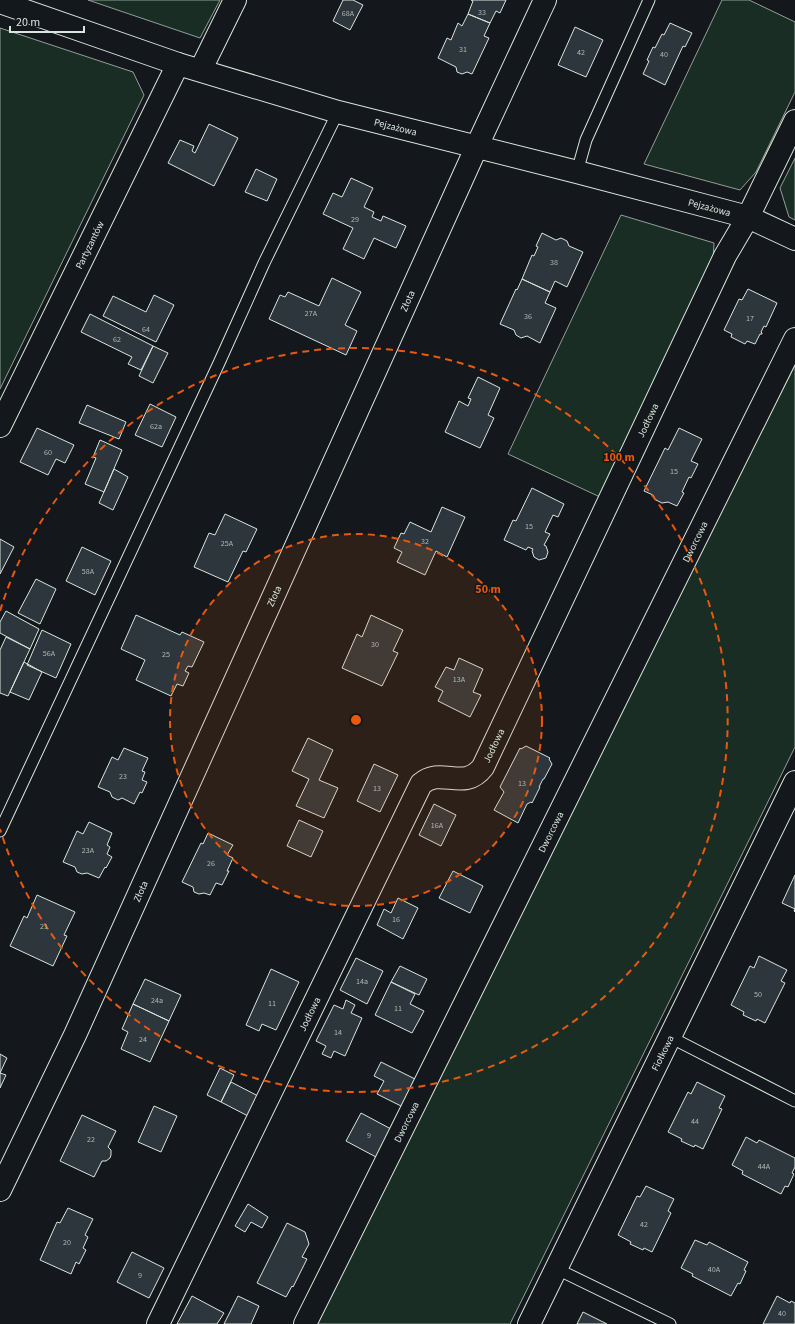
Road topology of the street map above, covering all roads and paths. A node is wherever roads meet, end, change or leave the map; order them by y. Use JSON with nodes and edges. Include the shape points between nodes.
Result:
{"nodes":[{"id":1,"x":235,"y":0,"type":"edge"},
{"id":2,"x":545,"y":0,"type":"edge"},
{"id":3,"x":649,"y":0,"type":"edge"},
{"id":4,"x":0,"y":2,"type":"edge"},
{"id":5,"x":178,"y":64,"type":"junction"},
{"id":6,"x":201,"y":70,"type":"junction"},
{"id":7,"x":338,"y":112,"type":"junction"},
{"id":8,"x":795,"y":121,"type":"edge"},
{"id":9,"x":477,"y":146,"type":"junction"},
{"id":10,"x":578,"y":172,"type":"junction"},
{"id":11,"x":748,"y":218,"type":"junction"},
{"id":12,"x":795,"y":240,"type":"edge"},
{"id":13,"x":795,"y":339,"type":"edge"},
{"id":14,"x":0,"y":426,"type":"edge"},
{"id":15,"x":795,"y":782,"type":"edge"},
{"id":16,"x":0,"y":831,"type":"edge"},
{"id":17,"x":670,"y":1037,"type":"junction"},
{"id":18,"x":795,"y":1101,"type":"edge"},
{"id":19,"x":0,"y":1190,"type":"edge"},
{"id":20,"x":557,"y":1269,"type":"junction"},
{"id":21,"x":158,"y":1324,"type":"edge"},
{"id":22,"x":305,"y":1324,"type":"edge"},
{"id":23,"x":529,"y":1324,"type":"edge"},
{"id":24,"x":670,"y":1324,"type":"edge"}],
"edges":[{"from":1,"to":6,"type":"street"},
{"from":2,"to":9,"type":"street","name":"Złota"},
{"from":3,"to":10,"type":"lane","via":[[586,140]]},
{"from":4,"to":5,"type":"street","name":"Pejzażowa"},
{"from":5,"to":6,"type":"street","name":"Pejzażowa"},
{"from":5,"to":14,"type":"street","name":"Partyzantów"},
{"from":6,"to":7,"type":"street","name":"Pejzażowa"},
{"from":7,"to":9,"type":"street","name":"Pejzażowa"},
{"from":7,"to":16,"type":"lane","via":[[264,263]]},
{"from":8,"to":11,"type":"street","name":"Jodłowa"},
{"from":9,"to":10,"type":"street","name":"Pejzażowa"},
{"from":9,"to":19,"type":"street","name":"Złota","via":[[78,1028]]},
{"from":10,"to":11,"type":"street","name":"Pejzażowa"},
{"from":11,"to":12,"type":"street","name":"Pejzażowa"},
{"from":11,"to":21,"type":"street","name":"Jodłowa","via":[[725,256],[483,767],[475,776],[469,778],[434,778],[421,784]]},
{"from":13,"to":22,"type":"street","name":"Dworcowa"},
{"from":15,"to":17,"type":"street","name":"Fiołkowa","via":[[786,810]]},
{"from":17,"to":18,"type":"lane"},
{"from":17,"to":20,"type":"street","name":"Fiołkowa"},
{"from":20,"to":23,"type":"street","name":"Fiołkowa"},
{"from":20,"to":24,"type":"lane"}]}
